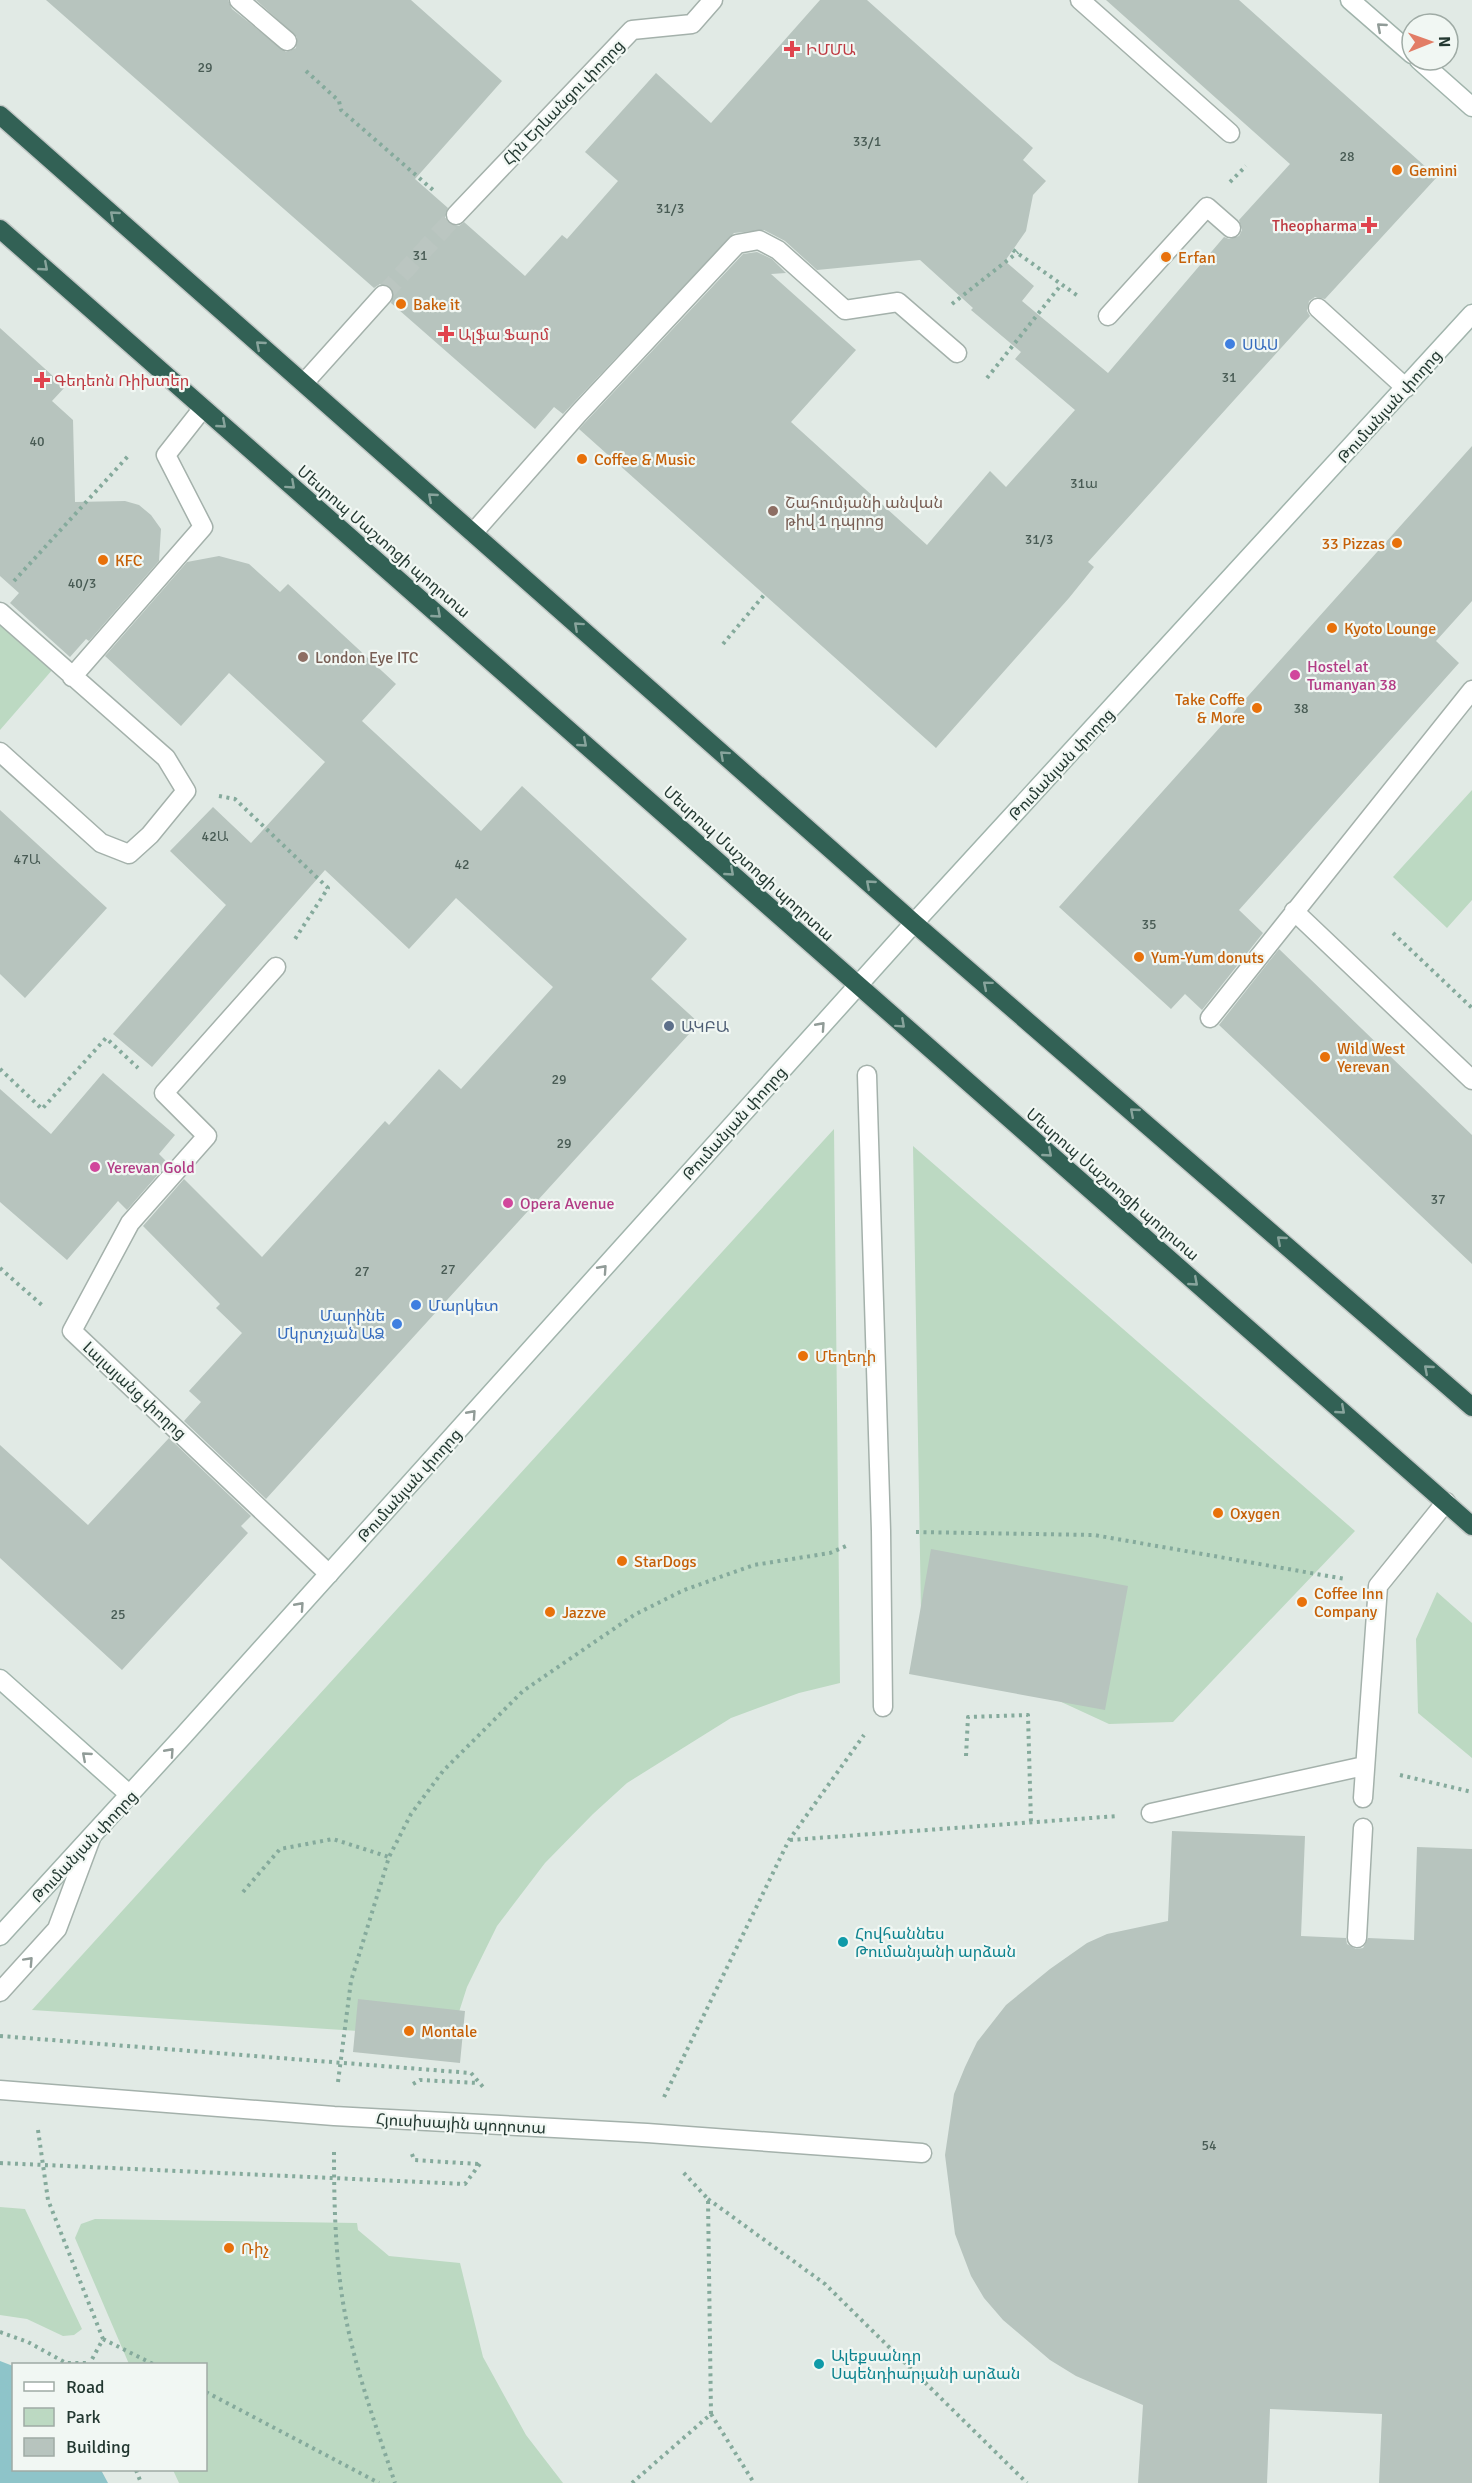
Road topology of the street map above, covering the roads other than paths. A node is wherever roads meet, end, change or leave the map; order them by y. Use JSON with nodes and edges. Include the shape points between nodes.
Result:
{"nodes":[{"id":1,"x":239,"y":0,"type":"edge"},
{"id":2,"x":713,"y":0,"type":"edge"},
{"id":3,"x":1080,"y":0,"type":"edge"},
{"id":4,"x":1350,"y":0,"type":"edge"},
{"id":5,"x":284,"y":39,"type":"road end"},
{"id":6,"x":1400,"y":44,"type":"edge"},
{"id":7,"x":1433,"y":72,"type":"edge"},
{"id":8,"x":1472,"y":107,"type":"edge"},
{"id":9,"x":0,"y":115,"type":"edge"},
{"id":10,"x":1230,"y":133,"type":"dead end"},
{"id":11,"x":458,"y":212,"type":"tunnel mouth"},
{"id":12,"x":1231,"y":228,"type":"dead end"},
{"id":13,"x":0,"y":229,"type":"edge"},
{"id":14,"x":383,"y":295,"type":"tunnel mouth"},
{"id":15,"x":1318,"y":308,"type":"dead end"},
{"id":16,"x":1472,"y":314,"type":"edge"},
{"id":17,"x":1108,"y":316,"type":"dead end"},
{"id":18,"x":957,"y":353,"type":"dead end"},
{"id":19,"x":304,"y":383,"type":"junction"},
{"id":20,"x":1406,"y":388,"type":"junction"},
{"id":21,"x":203,"y":408,"type":"junction"},
{"id":22,"x":473,"y":533,"type":"junction"},
{"id":23,"x":0,"y":612,"type":"edge"},
{"id":24,"x":72,"y":677,"type":"junction"},
{"id":25,"x":1472,"y":690,"type":"edge"},
{"id":26,"x":0,"y":752,"type":"edge"},
{"id":27,"x":1294,"y":911,"type":"junction"},
{"id":28,"x":914,"y":923,"type":"junction"},
{"id":29,"x":276,"y":967,"type":"road end"},
{"id":30,"x":858,"y":986,"type":"junction"},
{"id":31,"x":1210,"y":1018,"type":"dead end"},
{"id":32,"x":867,"y":1075,"type":"dead end"},
{"id":33,"x":1472,"y":1080,"type":"edge"},
{"id":34,"x":1472,"y":1407,"type":"edge"},
{"id":35,"x":1446,"y":1502,"type":"junction"},
{"id":36,"x":1472,"y":1526,"type":"edge"},
{"id":37,"x":329,"y":1574,"type":"junction"},
{"id":38,"x":0,"y":1679,"type":"edge"},
{"id":39,"x":884,"y":1707,"type":"road end"},
{"id":40,"x":1364,"y":1766,"type":"junction"},
{"id":41,"x":130,"y":1795,"type":"junction"},
{"id":42,"x":1363,"y":1798,"type":"dead end"},
{"id":43,"x":1151,"y":1814,"type":"road end"},
{"id":44,"x":1363,"y":1828,"type":"dead end"},
{"id":45,"x":91,"y":1838,"type":"junction"},
{"id":46,"x":0,"y":1936,"type":"edge"},
{"id":47,"x":1357,"y":1938,"type":"dead end"},
{"id":48,"x":0,"y":1992,"type":"edge"},
{"id":49,"x":0,"y":2090,"type":"edge"},
{"id":50,"x":922,"y":2153,"type":"dead end"}],
"edges":[{"from":1,"to":5,"type":"street"},
{"from":2,"to":11,"type":"street","name":"Հին Երևանցու փողոց","via":[[692,24],[632,30]]},
{"from":3,"to":10,"type":"street"},
{"from":6,"to":4,"type":"street","one_way":true},
{"from":7,"to":8,"type":"street"},
{"from":19,"to":9,"type":"highway","one_way":true},
{"from":12,"to":17,"type":"street","via":[[1207,207]]},
{"from":13,"to":21,"type":"highway","name":"Մեսրոպ Մաշտոցի պողոտա","one_way":true},
{"from":14,"to":19,"type":"street"},
{"from":15,"to":20,"type":"street"},
{"from":16,"to":20,"type":"street","name":"Թումանյան փողոց"},
{"from":18,"to":22,"type":"street","via":[[898,302],[845,310],[778,250],[759,240],[737,244]]},
{"from":22,"to":19,"type":"highway","one_way":true},
{"from":20,"to":28,"type":"street","name":"Թումանյան փողոց"},
{"from":21,"to":24,"type":"street","via":[[166,454],[203,527]]},
{"from":21,"to":30,"type":"highway","name":"Մեսրոպ Մաշտոցի պողոտա","one_way":true},
{"from":28,"to":22,"type":"highway","one_way":true},
{"from":23,"to":24,"type":"street"},
{"from":24,"to":26,"type":"street","via":[[166,758],[186,791],[150,835],[129,854],[101,843]]},
{"from":25,"to":27,"type":"street"},
{"from":27,"to":31,"type":"street"},
{"from":27,"to":33,"type":"street"},
{"from":28,"to":30,"type":"street","name":"Թումանյան փողոց"},
{"from":34,"to":28,"type":"highway","one_way":true},
{"from":29,"to":37,"type":"street","name":"Լալայանց փողոց","via":[[164,1093],[207,1136],[130,1223],[72,1331]]},
{"from":30,"to":35,"type":"highway","name":"Մեսրոպ Մաշտոցի պողոտա","one_way":true},
{"from":37,"to":30,"type":"street","name":"Թումանյան փողոց","one_way":true},
{"from":32,"to":39,"type":"street"},
{"from":35,"to":36,"type":"highway","name":"Մեսրոպ Մաշտոցի պողոտա"},
{"from":35,"to":40,"type":"street","via":[[1378,1586]]},
{"from":41,"to":37,"type":"street","name":"Թումանյան փողոց","one_way":true},
{"from":41,"to":38,"type":"street","one_way":true},
{"from":40,"to":42,"type":"street"},
{"from":40,"to":43,"type":"street"},
{"from":41,"to":45,"type":"street","name":"Թումանյան փողոց"},
{"from":44,"to":47,"type":"street"},
{"from":45,"to":46,"type":"street","name":"Թումանյան փողոց"},
{"from":48,"to":45,"type":"street","one_way":true,"via":[[57,1929]]},
{"from":49,"to":50,"type":"street","name":"Հյուսիսային պողոտա","via":[[334,2116]]}]}
